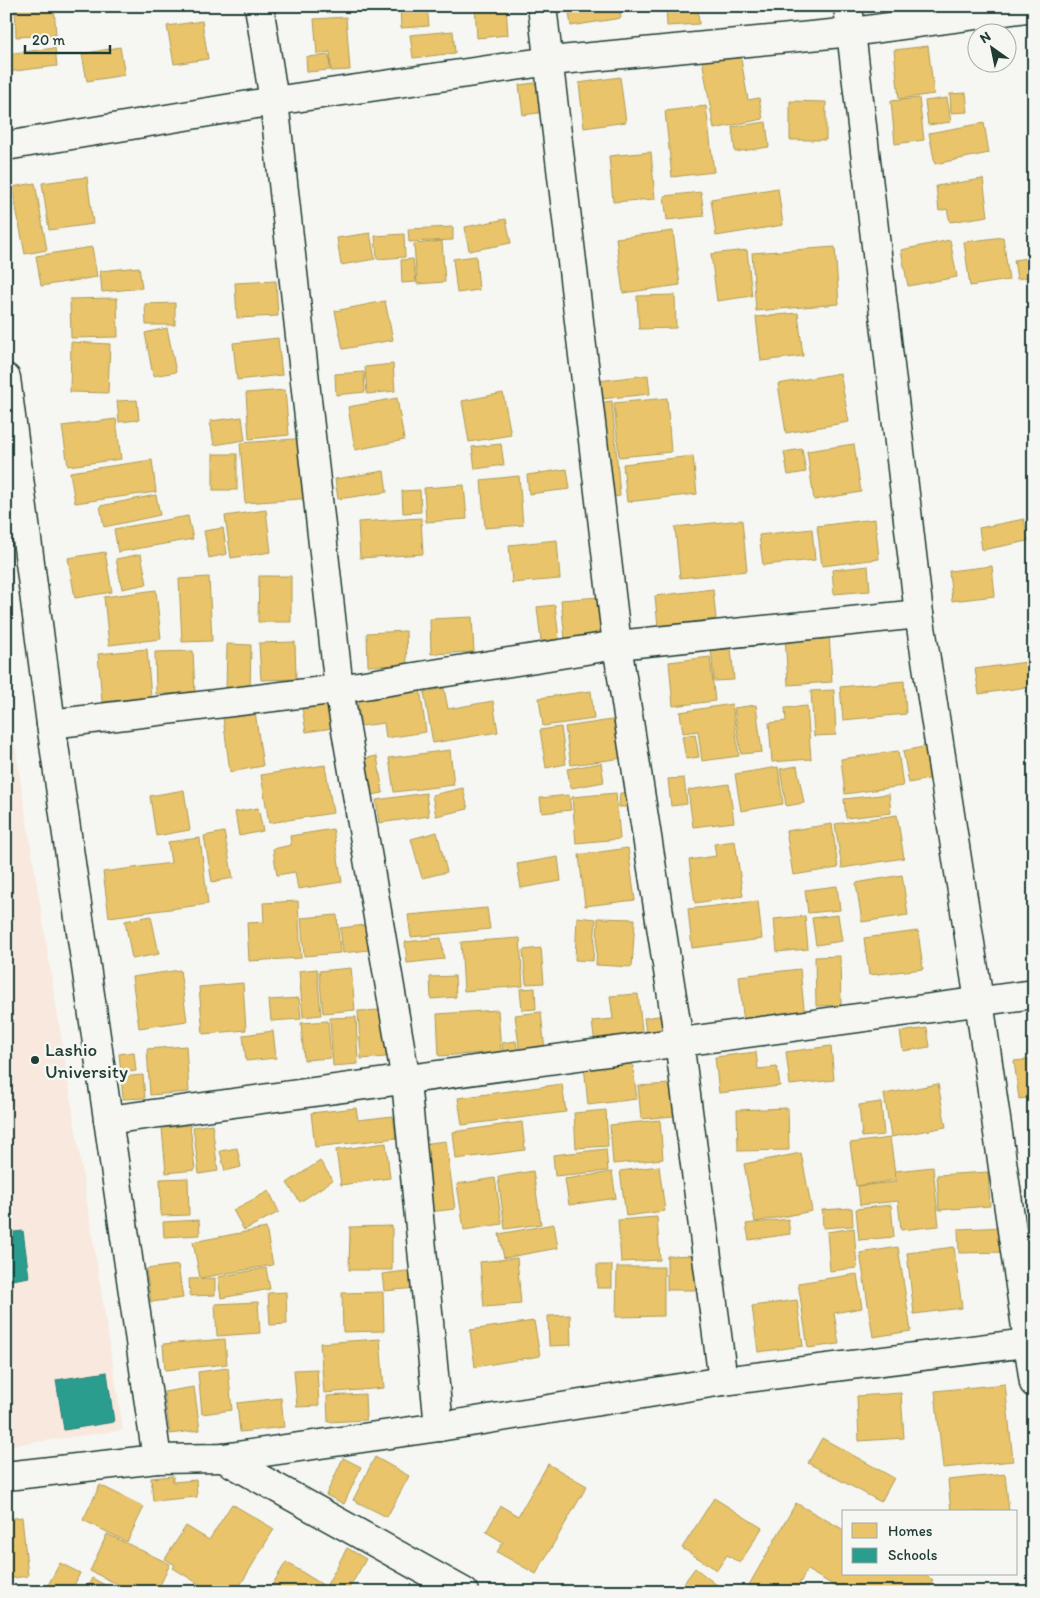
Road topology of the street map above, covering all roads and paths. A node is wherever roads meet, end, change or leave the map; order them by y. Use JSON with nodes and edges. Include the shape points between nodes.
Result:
{"nodes":[{"id":1,"x":259,"y":6,"type":"edge"},
{"id":2,"x":542,"y":6,"type":"edge"},
{"id":3,"x":1034,"y":7,"type":"edge"},
{"id":4,"x":850,"y":19,"type":"edge"},
{"id":5,"x":550,"y":61,"type":"junction"},
{"id":6,"x":274,"y":101,"type":"junction"},
{"id":7,"x":6,"y":146,"type":"edge"},
{"id":8,"x":6,"y":378,"type":"edge"},
{"id":9,"x":919,"y":614,"type":"junction"},
{"id":10,"x":617,"y":645,"type":"junction"},
{"id":11,"x":339,"y":689,"type":"junction"},
{"id":12,"x":51,"y":724,"type":"junction"},
{"id":13,"x":1034,"y":994,"type":"edge"},
{"id":14,"x":979,"y":1001,"type":"junction"},
{"id":15,"x":678,"y":1041,"type":"junction"},
{"id":16,"x":406,"y":1081,"type":"junction"},
{"id":17,"x":108,"y":1120,"type":"junction"},
{"id":18,"x":1030,"y":1342,"type":"edge"},
{"id":19,"x":723,"y":1381,"type":"junction"},
{"id":20,"x":1034,"y":1384,"type":"edge"},
{"id":21,"x":439,"y":1427,"type":"junction"},
{"id":22,"x":223,"y":1458,"type":"junction"},
{"id":23,"x":157,"y":1459,"type":"junction"},
{"id":24,"x":6,"y":1476,"type":"edge"},
{"id":25,"x":464,"y":1592,"type":"edge"}],
"edges":[{"from":1,"to":6,"type":"street"},
{"from":2,"to":5,"type":"street"},
{"from":3,"to":4,"type":"street"},
{"from":4,"to":5,"type":"street"},
{"from":4,"to":9,"type":"street"},
{"from":5,"to":6,"type":"street"},
{"from":5,"to":10,"type":"street"},
{"from":6,"to":7,"type":"street"},
{"from":6,"to":11,"type":"street"},
{"from":8,"to":12,"type":"street"},
{"from":9,"to":10,"type":"street"},
{"from":9,"to":14,"type":"street"},
{"from":10,"to":11,"type":"street"},
{"from":10,"to":15,"type":"street"},
{"from":11,"to":12,"type":"street"},
{"from":11,"to":16,"type":"street"},
{"from":12,"to":17,"type":"street"},
{"from":13,"to":14,"type":"street"},
{"from":14,"to":15,"type":"street"},
{"from":14,"to":18,"type":"street"},
{"from":15,"to":16,"type":"street"},
{"from":15,"to":19,"type":"street"},
{"from":16,"to":17,"type":"street"},
{"from":16,"to":21,"type":"street"},
{"from":17,"to":23,"type":"street"},
{"from":18,"to":19,"type":"street"},
{"from":18,"to":20,"type":"street"},
{"from":19,"to":21,"type":"street"},
{"from":21,"to":22,"type":"street"},
{"from":22,"to":23,"type":"street"},
{"from":22,"to":25,"type":"street"},
{"from":23,"to":24,"type":"street"}]}
